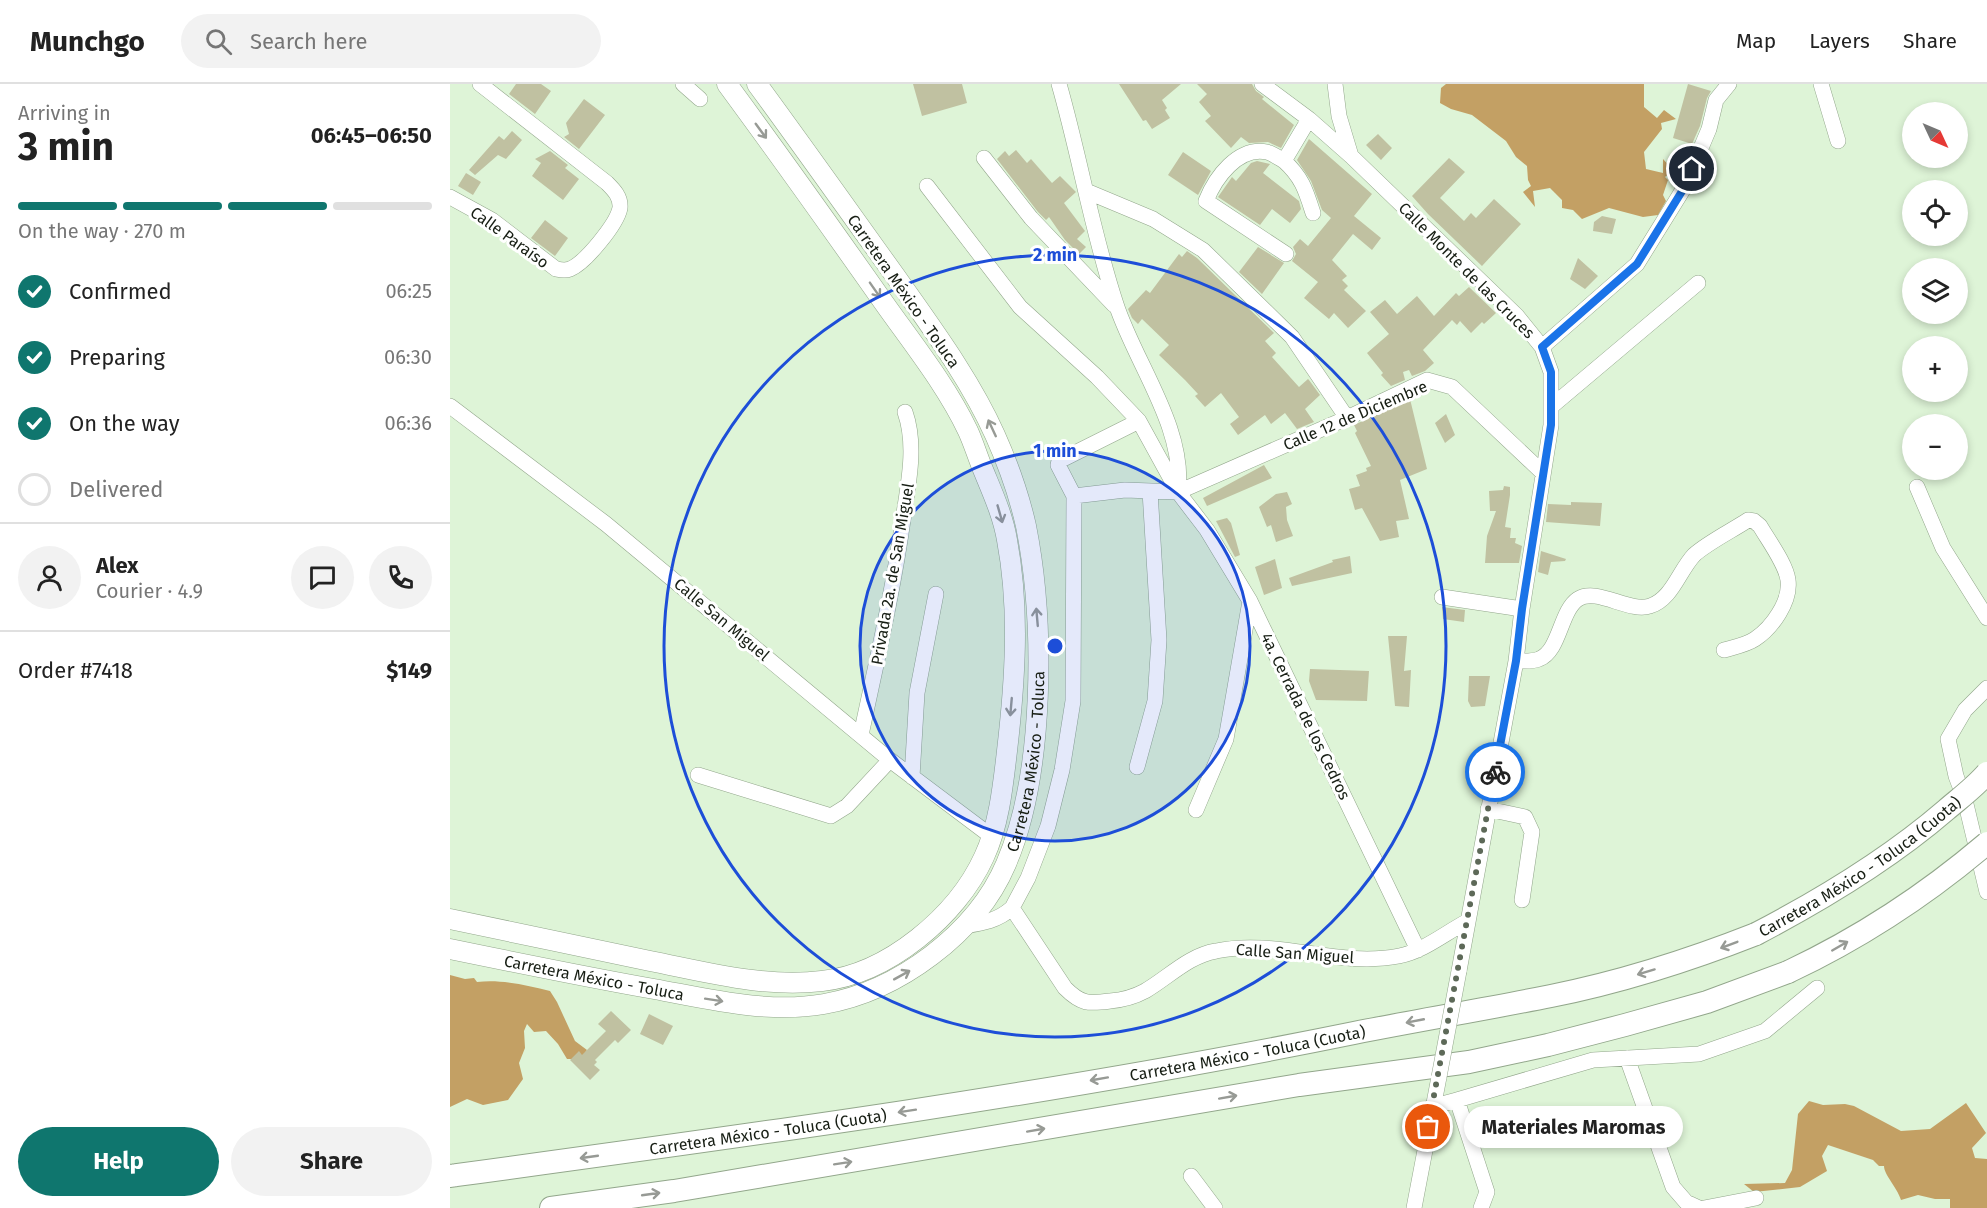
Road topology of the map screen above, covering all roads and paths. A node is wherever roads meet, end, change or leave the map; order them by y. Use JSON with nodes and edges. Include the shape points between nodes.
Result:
{"nodes":[{"id":1,"x":480,"y":84,"type":"edge"},
{"id":2,"x":683,"y":84,"type":"edge"},
{"id":3,"x":727,"y":84,"type":"edge"},
{"id":4,"x":757,"y":84,"type":"edge"},
{"id":5,"x":1059,"y":84,"type":"edge"},
{"id":6,"x":1262,"y":84,"type":"edge"},
{"id":7,"x":1335,"y":84,"type":"edge"},
{"id":8,"x":1729,"y":84,"type":"edge"},
{"id":9,"x":1821,"y":84,"type":"edge"},
{"id":10,"x":700,"y":99,"type":"dead end"},
{"id":11,"x":1309,"y":119,"type":"junction"},
{"id":12,"x":1838,"y":141,"type":"dead end"},
{"id":13,"x":1351,"y":156,"type":"junction"},
{"id":14,"x":984,"y":158,"type":"dead end"},
{"id":15,"x":1284,"y":161,"type":"junction"},
{"id":16,"x":927,"y":186,"type":"dead end"},
{"id":17,"x":1086,"y":191,"type":"junction"},
{"id":18,"x":450,"y":197,"type":"edge"},
{"id":19,"x":1313,"y":213,"type":"dead end"},
{"id":20,"x":1286,"y":254,"type":"dead end"},
{"id":21,"x":1698,"y":283,"type":"dead end"},
{"id":22,"x":1116,"y":307,"type":"junction"},
{"id":23,"x":1542,"y":347,"type":"junction"},
{"id":24,"x":1552,"y":405,"type":"junction"},
{"id":25,"x":450,"y":406,"type":"edge"},
{"id":26,"x":905,"y":412,"type":"dead end"},
{"id":27,"x":1347,"y":418,"type":"junction"},
{"id":28,"x":1138,"y":421,"type":"junction"},
{"id":29,"x":1543,"y":473,"type":"junction"},
{"id":30,"x":1917,"y":487,"type":"dead end"},
{"id":31,"x":1150,"y":491,"type":"junction"},
{"id":32,"x":1178,"y":492,"type":"junction"},
{"id":33,"x":1074,"y":496,"type":"junction"},
{"id":34,"x":936,"y":594,"type":"dead end"},
{"id":35,"x":1442,"y":597,"type":"dead end"},
{"id":36,"x":1250,"y":601,"type":"junction"},
{"id":37,"x":1522,"y":609,"type":"junction"},
{"id":38,"x":1987,"y":618,"type":"edge"},
{"id":39,"x":1724,"y":650,"type":"dead end"},
{"id":40,"x":1516,"y":661,"type":"junction"},
{"id":41,"x":1987,"y":688,"type":"edge"},
{"id":42,"x":861,"y":735,"type":"junction"},
{"id":43,"x":890,"y":760,"type":"junction"},
{"id":44,"x":1137,"y":767,"type":"dead end"},
{"id":45,"x":1987,"y":773,"type":"edge"},
{"id":46,"x":698,"y":775,"type":"dead end"},
{"id":47,"x":912,"y":777,"type":"junction"},
{"id":48,"x":1488,"y":809,"type":"junction"},
{"id":49,"x":1196,"y":810,"type":"dead end"},
{"id":50,"x":991,"y":836,"type":"junction"},
{"id":51,"x":1987,"y":843,"type":"edge"},
{"id":52,"x":1987,"y":892,"type":"edge"},
{"id":53,"x":1522,"y":900,"type":"dead end"},
{"id":54,"x":1012,"y":908,"type":"junction"},
{"id":55,"x":450,"y":919,"type":"edge"},
{"id":56,"x":1468,"y":921,"type":"junction"},
{"id":57,"x":964,"y":926,"type":"junction"},
{"id":58,"x":450,"y":949,"type":"edge"},
{"id":59,"x":1418,"y":950,"type":"junction"},
{"id":60,"x":1817,"y":988,"type":"dead end"},
{"id":61,"x":1627,"y":1058,"type":"junction"},
{"id":62,"x":1457,"y":1100,"type":"junction"},
{"id":63,"x":1431,"y":1107,"type":"junction"},
{"id":64,"x":450,"y":1176,"type":"edge"},
{"id":65,"x":1191,"y":1176,"type":"dead end"},
{"id":66,"x":1487,"y":1191,"type":"junction"},
{"id":67,"x":1756,"y":1198,"type":"dead end"},
{"id":68,"x":551,"y":1208,"type":"edge"},
{"id":69,"x":1215,"y":1208,"type":"edge"},
{"id":70,"x":1414,"y":1208,"type":"edge"},
{"id":71,"x":1481,"y":1208,"type":"edge"},
{"id":72,"x":1497,"y":1208,"type":"edge"},
{"id":73,"x":1699,"y":1208,"type":"edge"},
{"id":74,"x":1704,"y":1208,"type":"edge"}],
"edges":[{"from":1,"to":18,"type":"street","name":"Calle Paraíso","via":[[607,183],[620,206],[617,217],[583,261],[564,271],[492,220]]},
{"from":2,"to":10,"type":"street"},
{"from":3,"to":50,"type":"main road","name":"Carretera México - Toluca","one_way":true,"via":[[932,372],[967,430],[997,504],[1007,538],[1015,622],[1004,778]]},
{"from":57,"to":4,"type":"main road","name":"Carretera México - Toluca","one_way":true,"via":[[985,900],[1006,863],[1032,764],[1038,683],[1037,627],[1022,510],[995,436],[969,386]]},
{"from":5,"to":17,"type":"street"},
{"from":6,"to":11,"type":"street","name":"Calle Monte de las Cruces"},
{"from":7,"to":13,"type":"street"},
{"from":8,"to":23,"type":"street","via":[[1716,100],[1709,129],[1684,188],[1637,264]]},
{"from":9,"to":12,"type":"street"},
{"from":11,"to":13,"type":"street","name":"Calle Monte de las Cruces"},
{"from":11,"to":15,"type":"street"},
{"from":13,"to":23,"type":"street","name":"Calle Monte de las Cruces","via":[[1517,316]]},
{"from":14,"to":22,"type":"street","via":[[1031,218]]},
{"from":15,"to":19,"type":"street","via":[[1298,173]]},
{"from":15,"to":20,"type":"street","via":[[1265,152],[1246,155],[1230,164],[1206,201]]},
{"from":16,"to":28,"type":"street","name":"4a. Cerrada de los Cedros","via":[[1020,307],[1097,377]]},
{"from":17,"to":22,"type":"street"},
{"from":17,"to":27,"type":"street","via":[[1153,219],[1203,250],[1292,337]]},
{"from":21,"to":24,"type":"street"},
{"from":22,"to":32,"type":"street","via":[[1163,411],[1174,444]]},
{"from":23,"to":24,"type":"street","name":"Calle Monte de las Cruces","via":[[1551,372]]},
{"from":24,"to":29,"type":"street","name":"Calle Monte de las Cruces"},
{"from":25,"to":42,"type":"street","name":"Calle San Miguel","via":[[606,524]]},
{"from":26,"to":42,"type":"street","name":"Privada 2a. de San Miguel","via":[[910,437],[908,484],[897,563]]},
{"from":27,"to":29,"type":"street","name":"Calle 12 de Diciembre","via":[[1427,380],[1438,383],[1452,387]]},
{"from":27,"to":32,"type":"street","name":"Calle 12 de Diciembre"},
{"from":28,"to":32,"type":"street","name":"4a. Cerrada de los Cedros"},
{"from":28,"to":33,"type":"street","via":[[1059,461]]},
{"from":29,"to":37,"type":"street","name":"Calle Monte de las Cruces"},
{"from":30,"to":38,"type":"street","via":[[1943,548]]},
{"from":31,"to":32,"type":"street"},
{"from":31,"to":33,"type":"street"},
{"from":31,"to":44,"type":"street","via":[[1160,640],[1155,701]]},
{"from":32,"to":36,"type":"street","name":"4a. Cerrada de los Cedros","via":[[1207,530]]},
{"from":33,"to":54,"type":"street","via":[[1073,701],[1048,826]]},
{"from":34,"to":47,"type":"street","via":[[917,693]]},
{"from":35,"to":37,"type":"street"},
{"from":36,"to":49,"type":"street","via":[[1226,739]]},
{"from":36,"to":59,"type":"street","name":"4a. Cerrada de los Cedros"},
{"from":37,"to":40,"type":"street","name":"Calle Monte de las Cruces"},
{"from":39,"to":40,"type":"street","via":[[1763,633],[1786,599],[1785,570],[1754,520],[1748,520],[1695,555],[1657,603],[1647,608],[1589,595],[1578,599],[1545,655]]},
{"from":40,"to":48,"type":"street","name":"Calle Monte de las Cruces"},
{"from":41,"to":52,"type":"street","via":[[1965,710],[1948,739]]},
{"from":42,"to":43,"type":"street","name":"Calle San Miguel"},
{"from":43,"to":46,"type":"street","via":[[848,806],[831,816]]},
{"from":43,"to":47,"type":"street","name":"Calle San Miguel"},
{"from":45,"to":64,"type":"highway","name":"Carretera México - Toluca (Cuota)","one_way":true,"bridge":true,"via":[[1929,825],[1813,904],[1756,934],[1635,975],[1553,996],[1266,1051],[863,1118]]},
{"from":47,"to":50,"type":"street","name":"Calle San Miguel"},
{"from":48,"to":53,"type":"street","via":[[1525,817],[1532,832]]},
{"from":48,"to":56,"type":"street","name":"Calle Monte de las Cruces"},
{"from":50,"to":55,"type":"main road","name":"Carretera México - Toluca","via":[[969,883],[930,928],[867,969],[822,982],[787,984],[738,979]]},
{"from":68,"to":51,"type":"highway","one_way":true,"bridge":true,"via":[[1299,1085],[1469,1062],[1548,1045],[1707,1002],[1788,972],[1882,921]]},
{"from":54,"to":57,"type":"street","via":[[989,922]]},
{"from":54,"to":59,"type":"street","name":"Calle San Miguel","via":[[1065,988],[1088,1003],[1134,996],[1200,956],[1232,948],[1382,959]]},
{"from":56,"to":59,"type":"street","name":"Calle San Miguel"},
{"from":56,"to":63,"type":"street","name":"Calle Monte de las Cruces","bridge":true},
{"from":58,"to":57,"type":"main road","name":"Carretera México - Toluca","one_way":true,"via":[[716,1000],[792,1007],[844,1000],[901,976],[924,962]]},
{"from":60,"to":61,"type":"street","via":[[1765,1030],[1699,1054]]},
{"from":61,"to":62,"type":"street","via":[[1593,1060]]},
{"from":61,"to":73,"type":"street","via":[[1673,1187],[1686,1202]]},
{"from":62,"to":63,"type":"street"},
{"from":62,"to":66,"type":"street"},
{"from":63,"to":70,"type":"street"},
{"from":65,"to":69,"type":"street"},
{"from":66,"to":71,"type":"street"},
{"from":66,"to":72,"type":"street"},
{"from":67,"to":74,"type":"street"}]}
